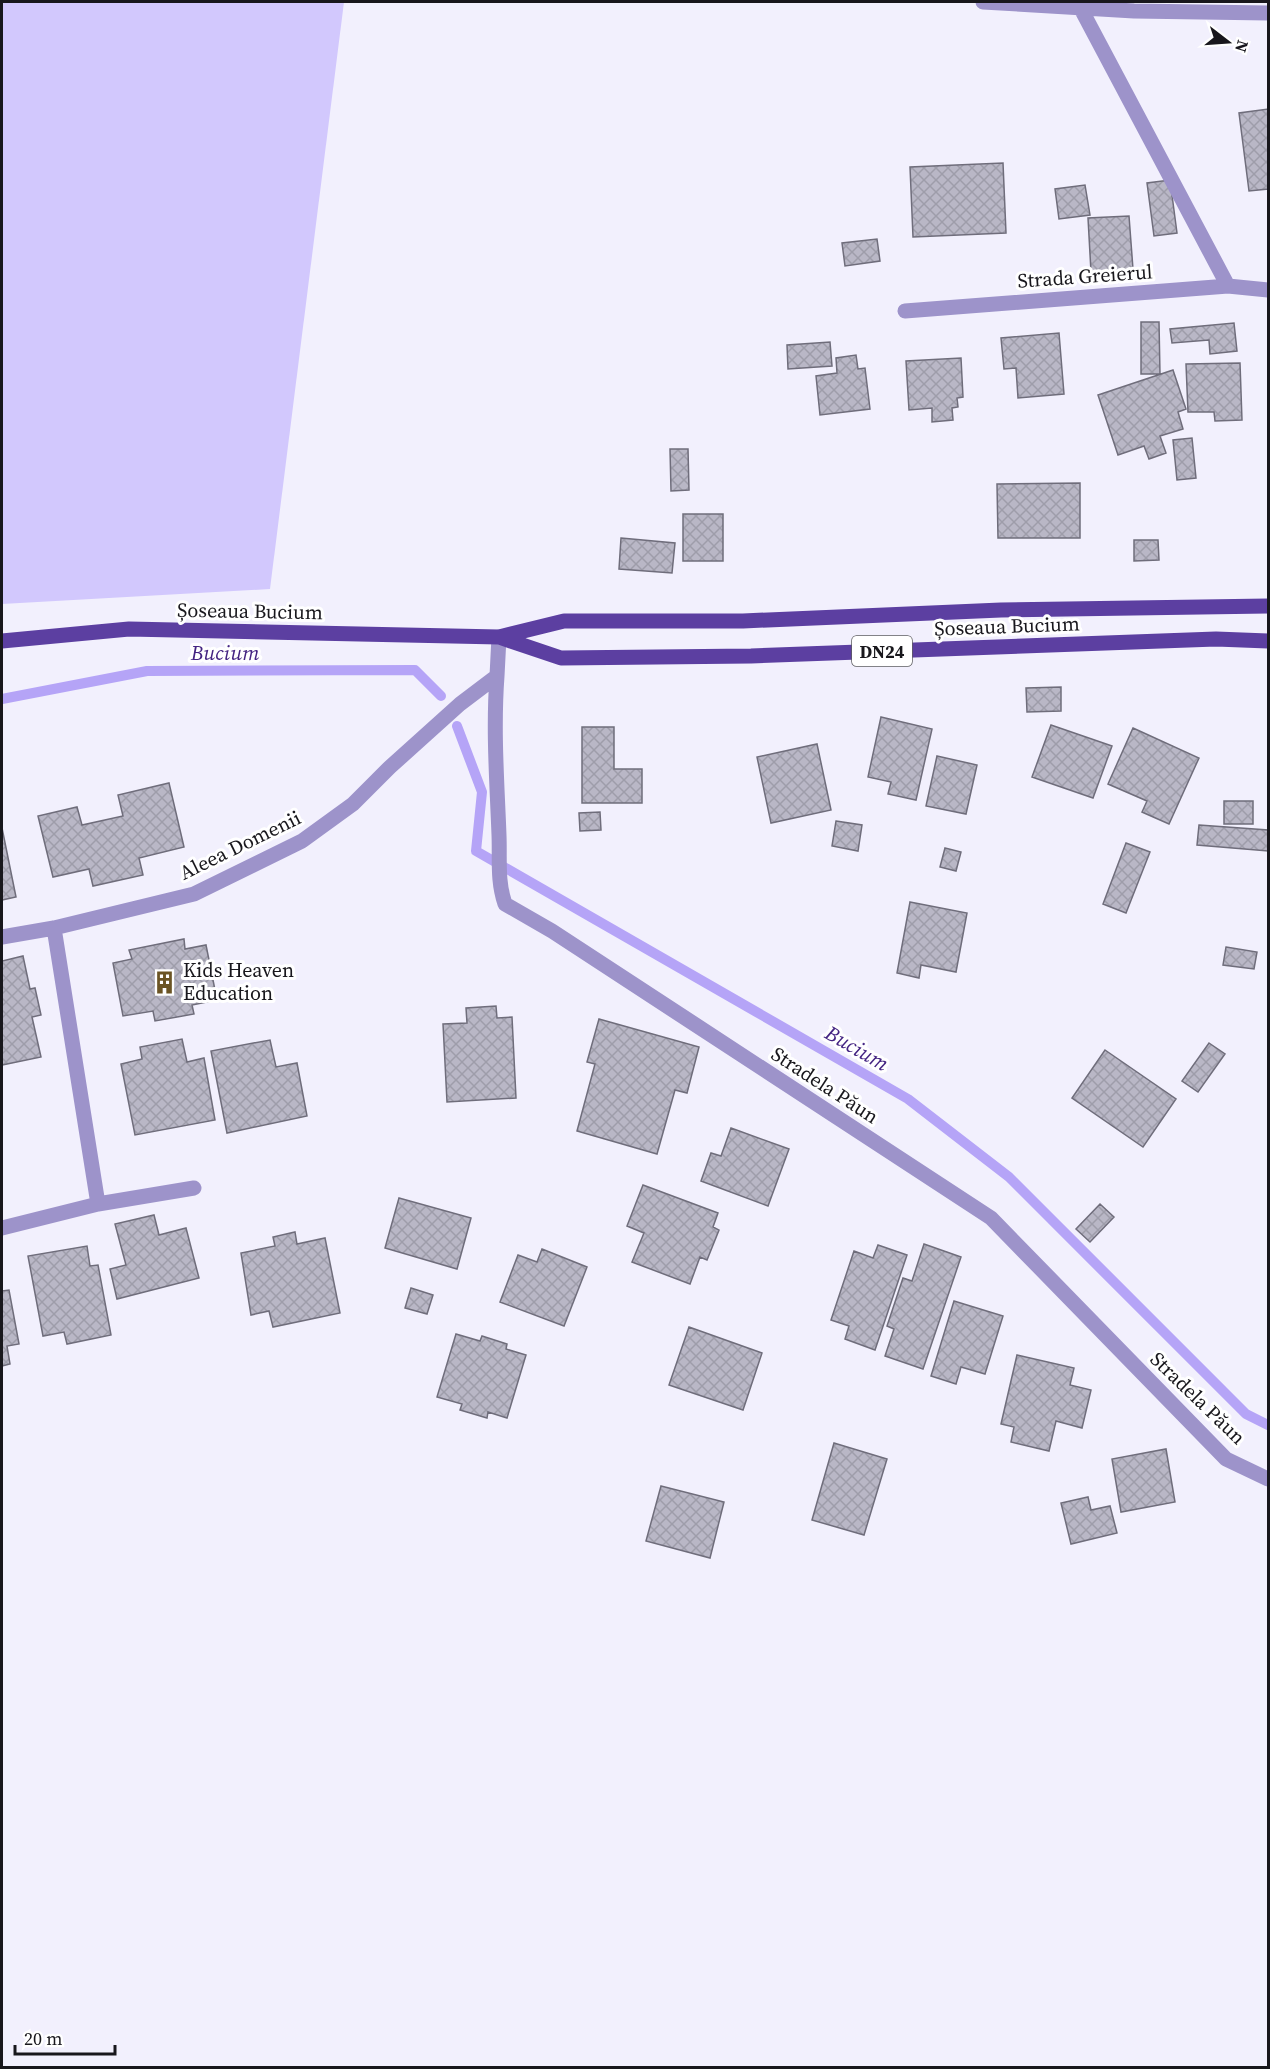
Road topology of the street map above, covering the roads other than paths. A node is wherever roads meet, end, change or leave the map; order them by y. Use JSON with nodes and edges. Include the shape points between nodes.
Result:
{"nodes":[{"id":1,"x":984,"y":2,"type":"edge"},
{"id":2,"x":1080,"y":7,"type":"junction"},
{"id":3,"x":1216,"y":7,"type":"edge"},
{"id":4,"x":1269,"y":13,"type":"edge"},
{"id":5,"x":1228,"y":286,"type":"junction"},
{"id":6,"x":1269,"y":290,"type":"edge"},
{"id":7,"x":905,"y":311,"type":"dead end"},
{"id":8,"x":1269,"y":606,"type":"edge"},
{"id":9,"x":499,"y":637,"type":"junction"},
{"id":10,"x":2,"y":641,"type":"edge"},
{"id":11,"x":1269,"y":641,"type":"edge"},
{"id":12,"x":496,"y":676,"type":"junction"},
{"id":13,"x":54,"y":928,"type":"junction"},
{"id":14,"x":2,"y":937,"type":"edge"},
{"id":15,"x":194,"y":1188,"type":"dead end"},
{"id":16,"x":98,"y":1204,"type":"junction"},
{"id":17,"x":2,"y":1228,"type":"edge"},
{"id":18,"x":1269,"y":1479,"type":"edge"}],
"edges":[{"from":1,"to":2,"type":"street"},
{"from":2,"to":3,"type":"street"},
{"from":2,"to":5,"type":"street"},
{"from":3,"to":4,"type":"street"},
{"from":5,"to":6,"type":"street","name":"Strada Greierul"},
{"from":5,"to":7,"type":"street","name":"Strada Greierul"},
{"from":8,"to":9,"type":"main road","name":"Șoseaua Bucium","number":"DN24","via":[[1001,610],[743,621],[564,621]]},
{"from":9,"to":10,"type":"main road","name":"Șoseaua Bucium","number":"DN24","via":[[129,629]]},
{"from":9,"to":11,"type":"main road","name":"Șoseaua Bucium","number":"DN24","via":[[561,658],[751,656],[1216,639]]},
{"from":9,"to":12,"type":"street"},
{"from":12,"to":13,"type":"street","name":"Aleea Domenii","via":[[460,704],[353,804],[302,841],[194,894]]},
{"from":12,"to":18,"type":"street","name":"Stradela Păun","via":[[498,884],[505,904],[991,1218],[1226,1459]]},
{"from":13,"to":14,"type":"street","name":"Aleea Domenii"},
{"from":13,"to":16,"type":"street"},
{"from":15,"to":16,"type":"street"},
{"from":16,"to":17,"type":"street"}]}
